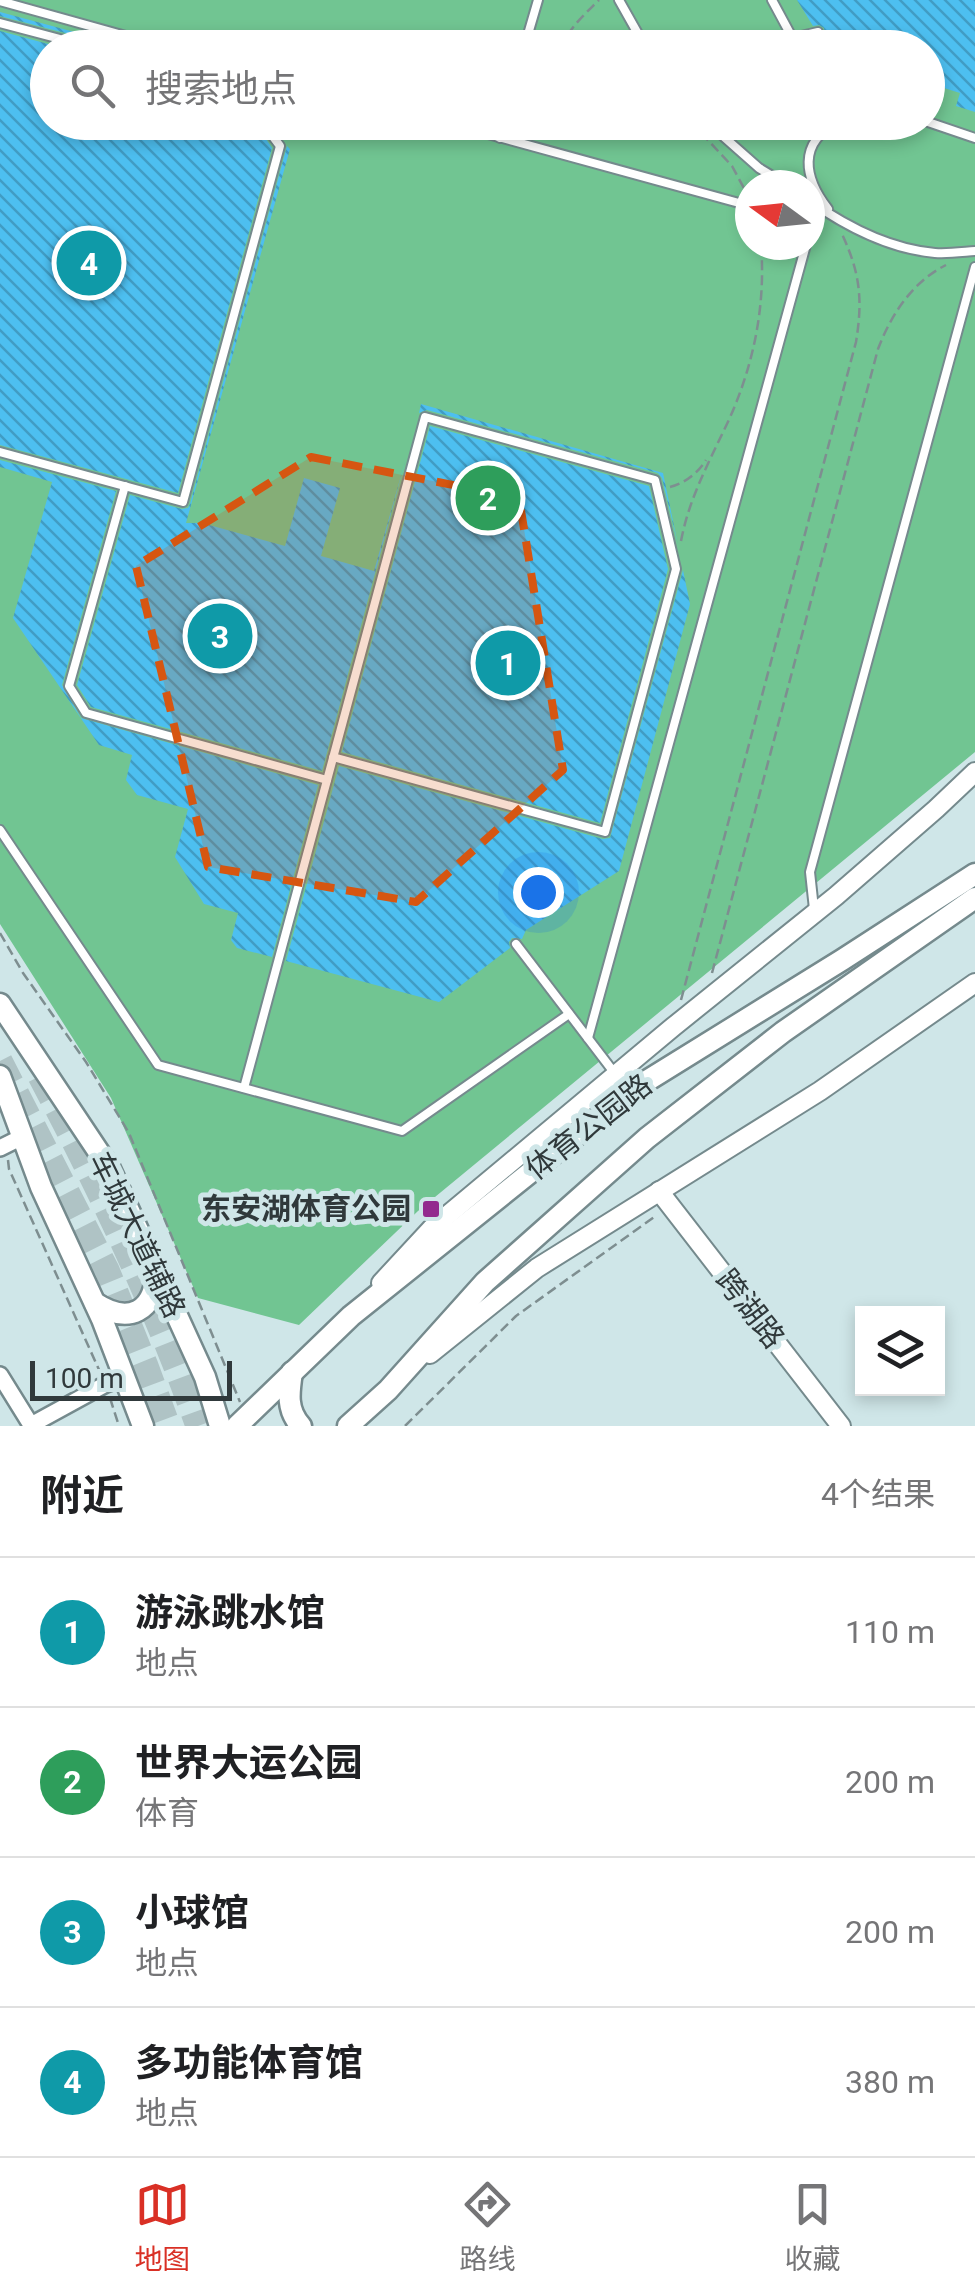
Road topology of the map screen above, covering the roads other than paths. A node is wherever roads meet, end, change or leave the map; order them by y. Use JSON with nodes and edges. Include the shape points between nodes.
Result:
{"nodes":[{"id":1,"x":538,"y":0,"type":"edge"},
{"id":2,"x":619,"y":0,"type":"edge"},
{"id":3,"x":772,"y":0,"type":"edge"},
{"id":4,"x":0,"y":2,"type":"edge"},
{"id":5,"x":0,"y":22,"type":"edge"},
{"id":6,"x":30,"y":30,"type":"edge"},
{"id":7,"x":103,"y":30,"type":"edge"},
{"id":8,"x":529,"y":30,"type":"edge"},
{"id":9,"x":636,"y":30,"type":"edge"},
{"id":10,"x":789,"y":30,"type":"edge"},
{"id":11,"x":945,"y":128,"type":"edge"},
{"id":12,"x":975,"y":138,"type":"edge"},
{"id":13,"x":276,"y":140,"type":"edge"},
{"id":14,"x":508,"y":140,"type":"edge"},
{"id":15,"x":727,"y":140,"type":"edge"},
{"id":16,"x":816,"y":140,"type":"edge"},
{"id":17,"x":762,"y":170,"type":"edge"},
{"id":18,"x":808,"y":170,"type":"edge"},
{"id":19,"x":735,"y":200,"type":"edge"},
{"id":20,"x":825,"y":205,"type":"edge"},
{"id":21,"x":825,"y":211,"type":"edge"},
{"id":22,"x":836,"y":219,"type":"junction"},
{"id":23,"x":975,"y":251,"type":"edge"},
{"id":24,"x":802,"y":260,"type":"edge"},
{"id":25,"x":975,"y":266,"type":"edge"},
{"id":26,"x":0,"y":452,"type":"edge"},
{"id":27,"x":125,"y":486,"type":"junction"},
{"id":28,"x":333,"y":757,"type":"junction"},
{"id":29,"x":975,"y":772,"type":"edge"},
{"id":30,"x":327,"y":780,"type":"junction"},
{"id":31,"x":0,"y":830,"type":"edge"},
{"id":32,"x":975,"y":874,"type":"edge"},
{"id":33,"x":975,"y":898,"type":"edge"},
{"id":34,"x":814,"y":914,"type":"junction"},
{"id":35,"x":516,"y":944,"type":"dead end"},
{"id":36,"x":975,"y":983,"type":"edge"},
{"id":37,"x":0,"y":1004,"type":"edge"},
{"id":38,"x":569,"y":1014,"type":"junction"},
{"id":39,"x":588,"y":1038,"type":"junction"},
{"id":40,"x":616,"y":1075,"type":"junction"},
{"id":41,"x":0,"y":1076,"type":"edge"},
{"id":42,"x":244,"y":1088,"type":"junction"},
{"id":43,"x":10,"y":1143,"type":"edge"},
{"id":44,"x":664,"y":1198,"type":"junction"},
{"id":45,"x":156,"y":1270,"type":"junction"},
{"id":46,"x":95,"y":1303,"type":"junction"},
{"id":47,"x":350,"y":1316,"type":"junction"},
{"id":48,"x":292,"y":1372,"type":"junction"},
{"id":49,"x":0,"y":1375,"type":"edge"},
{"id":50,"x":115,"y":1380,"type":"junction"},
{"id":51,"x":388,"y":1390,"type":"junction"},
{"id":52,"x":241,"y":1421,"type":"edge"},
{"id":53,"x":347,"y":1425,"type":"edge"},
{"id":54,"x":30,"y":1426,"type":"edge"},
{"id":55,"x":143,"y":1426,"type":"edge"},
{"id":56,"x":220,"y":1426,"type":"edge"},
{"id":57,"x":301,"y":1426,"type":"edge"},
{"id":58,"x":842,"y":1426,"type":"edge"}],
"edges":[{"from":1,"to":8,"type":"lane"},
{"from":2,"to":9,"type":"lane"},
{"from":3,"to":10,"type":"lane"},
{"from":4,"to":7,"type":"lane"},
{"from":5,"to":6,"type":"lane"},
{"from":11,"to":12,"type":"lane"},
{"from":13,"to":27,"type":"lane","via":[[280,146],[183,502]]},
{"from":14,"to":19,"type":"lane"},
{"from":15,"to":17,"type":"lane"},
{"from":16,"to":18,"type":"lane"},
{"from":20,"to":22,"type":"lane"},
{"from":21,"to":22,"type":"lane"},
{"from":22,"to":23,"type":"lane","via":[[897,245],[935,253]]},
{"from":24,"to":39,"type":"lane"},
{"from":25,"to":34,"type":"lane","via":[[810,872]]},
{"from":26,"to":27,"type":"lane"},
{"from":27,"to":30,"type":"lane","via":[[69,686],[86,713]]},
{"from":28,"to":28,"type":"lane","via":[[425,417],[655,480],[676,569],[605,832]]},
{"from":28,"to":30,"type":"lane"},
{"from":29,"to":34,"type":"street"},
{"from":30,"to":42,"type":"lane"},
{"from":31,"to":42,"type":"lane","via":[[158,1065]]},
{"from":32,"to":47,"type":"main road","name":"体育公园路","via":[[637,1087]]},
{"from":33,"to":51,"type":"main road","name":"体育公园路","via":[[647,1138],[485,1282]]},
{"from":34,"to":40,"type":"street"},
{"from":35,"to":38,"type":"lane"},
{"from":36,"to":44,"type":"street"},
{"from":37,"to":45,"type":"main road","name":"车城大道辅路","via":[[110,1169]]},
{"from":38,"to":39,"type":"lane"},
{"from":38,"to":42,"type":"lane","via":[[402,1131]]},
{"from":39,"to":40,"type":"lane"},
{"from":40,"to":47,"type":"street","via":[[431,1229]]},
{"from":41,"to":43,"type":"main road"},
{"from":43,"to":46,"type":"main road","via":[[40,1187]]},
{"from":44,"to":51,"type":"street","via":[[538,1268]]},
{"from":44,"to":58,"type":"street","name":"跨湖路"},
{"from":45,"to":46,"type":"main road","via":[[156,1292],[140,1310],[117,1313]]},
{"from":45,"to":56,"type":"main road","name":"车城大道辅路"},
{"from":46,"to":50,"type":"main road"},
{"from":47,"to":48,"type":"main road","name":"体育公园路"},
{"from":48,"to":52,"type":"main road","name":"体育公园路"},
{"from":48,"to":57,"type":"main road","via":[[291,1414]]},
{"from":49,"to":54,"type":"street"},
{"from":50,"to":54,"type":"street"},
{"from":50,"to":55,"type":"main road"},
{"from":51,"to":53,"type":"main road","name":"体育公园路"}]}
